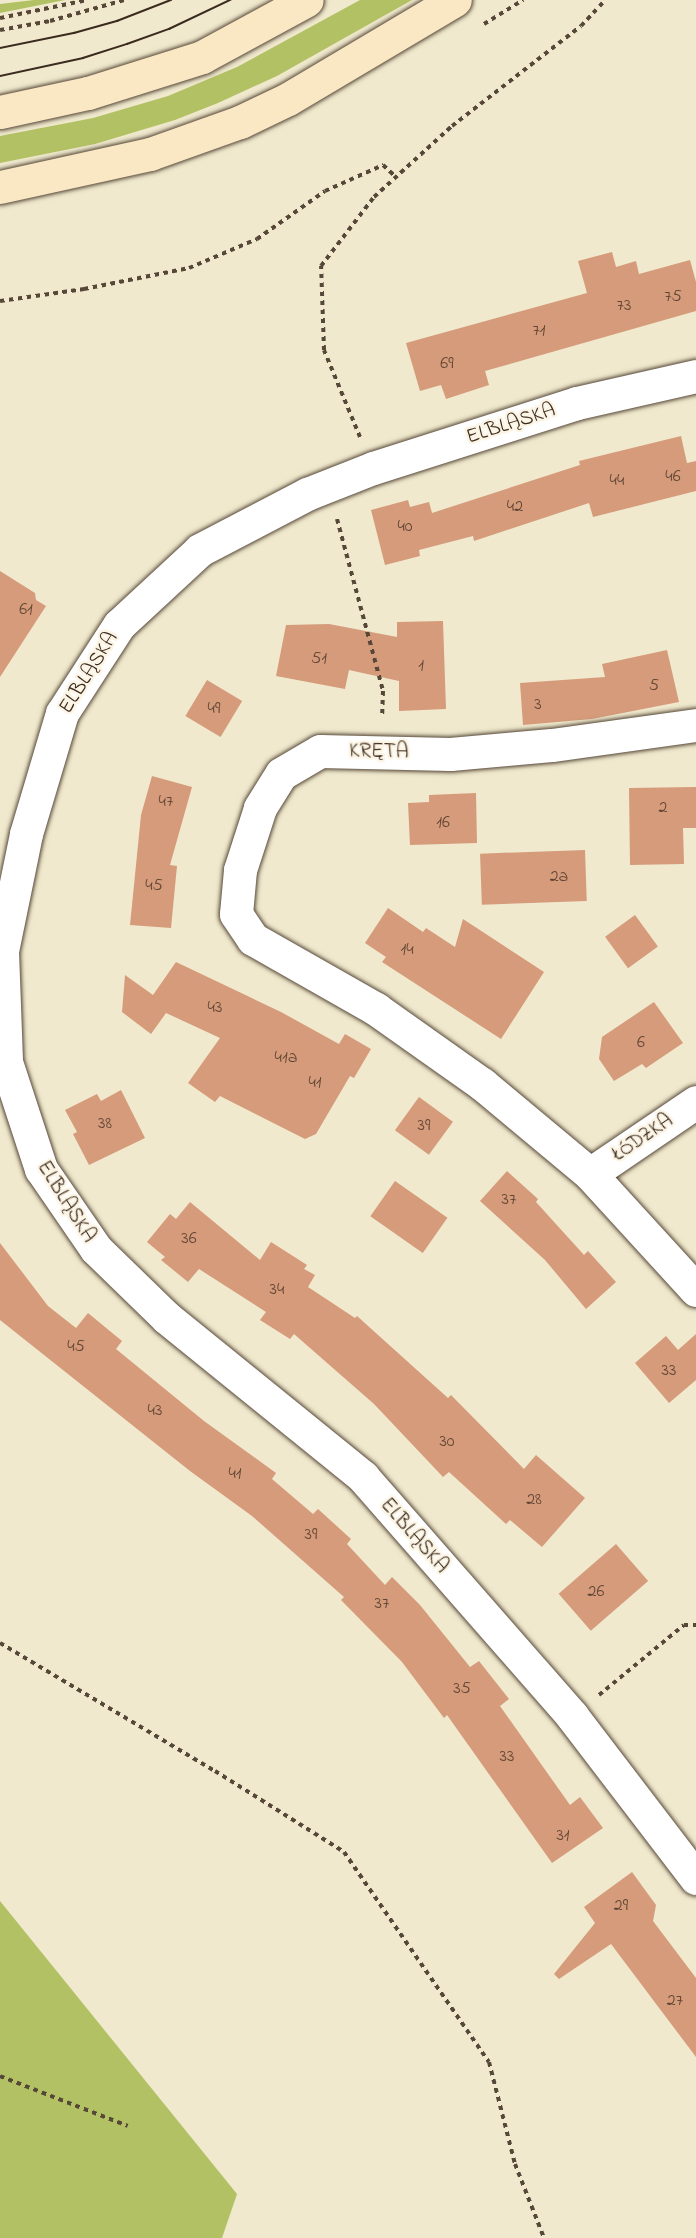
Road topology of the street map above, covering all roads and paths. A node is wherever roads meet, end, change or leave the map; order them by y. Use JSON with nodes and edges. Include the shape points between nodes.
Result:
{"nodes":[{"id":1,"x":87,"y":0,"type":"edge"},
{"id":2,"x":124,"y":0,"type":"edge"},
{"id":3,"x":307,"y":0,"type":"edge"},
{"id":4,"x":455,"y":0,"type":"edge"},
{"id":5,"x":523,"y":0,"type":"edge"},
{"id":6,"x":605,"y":0,"type":"edge"},
{"id":7,"x":0,"y":18,"type":"edge"},
{"id":8,"x":484,"y":24,"type":"dead end"},
{"id":9,"x":0,"y":30,"type":"edge"},
{"id":10,"x":0,"y":112,"type":"edge"},
{"id":11,"x":396,"y":177,"type":"junction"},
{"id":12,"x":0,"y":187,"type":"edge"},
{"id":13,"x":0,"y":301,"type":"edge"},
{"id":14,"x":696,"y":376,"type":"edge"},
{"id":15,"x":373,"y":468,"type":"junction"},
{"id":16,"x":339,"y":524,"type":"dead end"},
{"id":17,"x":696,"y":726,"type":"edge"},
{"id":18,"x":380,"y":752,"type":"junction"},
{"id":19,"x":696,"y":1102,"type":"edge"},
{"id":20,"x":590,"y":1174,"type":"junction"},
{"id":21,"x":696,"y":1290,"type":"edge"},
{"id":22,"x":696,"y":1625,"type":"edge"},
{"id":23,"x":0,"y":1643,"type":"edge"},
{"id":24,"x":573,"y":1716,"type":"junction"},
{"id":25,"x":696,"y":1878,"type":"edge"},
{"id":26,"x":0,"y":2076,"type":"edge"},
{"id":27,"x":128,"y":2126,"type":"dead end"},
{"id":28,"x":544,"y":2238,"type":"edge"}],
"edges":[{"from":1,"to":7,"type":"path"},
{"from":2,"to":9,"type":"path","via":[[50,21]]},
{"from":3,"to":10,"type":"main road","via":[[202,57],[88,93]]},
{"from":4,"to":12,"type":"main road","via":[[288,99],[240,122],[150,154]]},
{"from":5,"to":8,"type":"path"},
{"from":6,"to":11,"type":"path","via":[[581,26],[452,126]]},
{"from":11,"to":13,"type":"path","via":[[383,165],[325,191],[257,239],[189,268]]},
{"from":11,"to":15,"type":"path","via":[[374,197],[321,266],[324,350]]},
{"from":14,"to":15,"type":"street","name":"ELBLĄSKA","via":[[577,403]]},
{"from":15,"to":24,"type":"street","name":"ELBLĄSKA","via":[[307,494],[200,550],[119,625],[62,713],[26,834],[2,951],[6,1062],[40,1169],[96,1249],[167,1318],[363,1477]]},
{"from":16,"to":18,"type":"path","via":[[383,691]]},
{"from":17,"to":18,"type":"street","name":"KRĘTA","via":[[461,753]]},
{"from":18,"to":20,"type":"street","name":"KRĘTA","via":[[320,751],[281,774],[260,808],[240,870],[236,914],[254,939],[376,1009],[472,1077]]},
{"from":19,"to":20,"type":"street","name":"ŁÓDZKA"},
{"from":20,"to":21,"type":"street","name":"KRĘTA"},
{"from":22,"to":24,"type":"path","via":[[684,1625]]},
{"from":23,"to":28,"type":"path","via":[[344,1852],[489,2062],[514,2164]]},
{"from":24,"to":25,"type":"street","name":"ELBLĄSKA"},
{"from":26,"to":27,"type":"path"}]}
